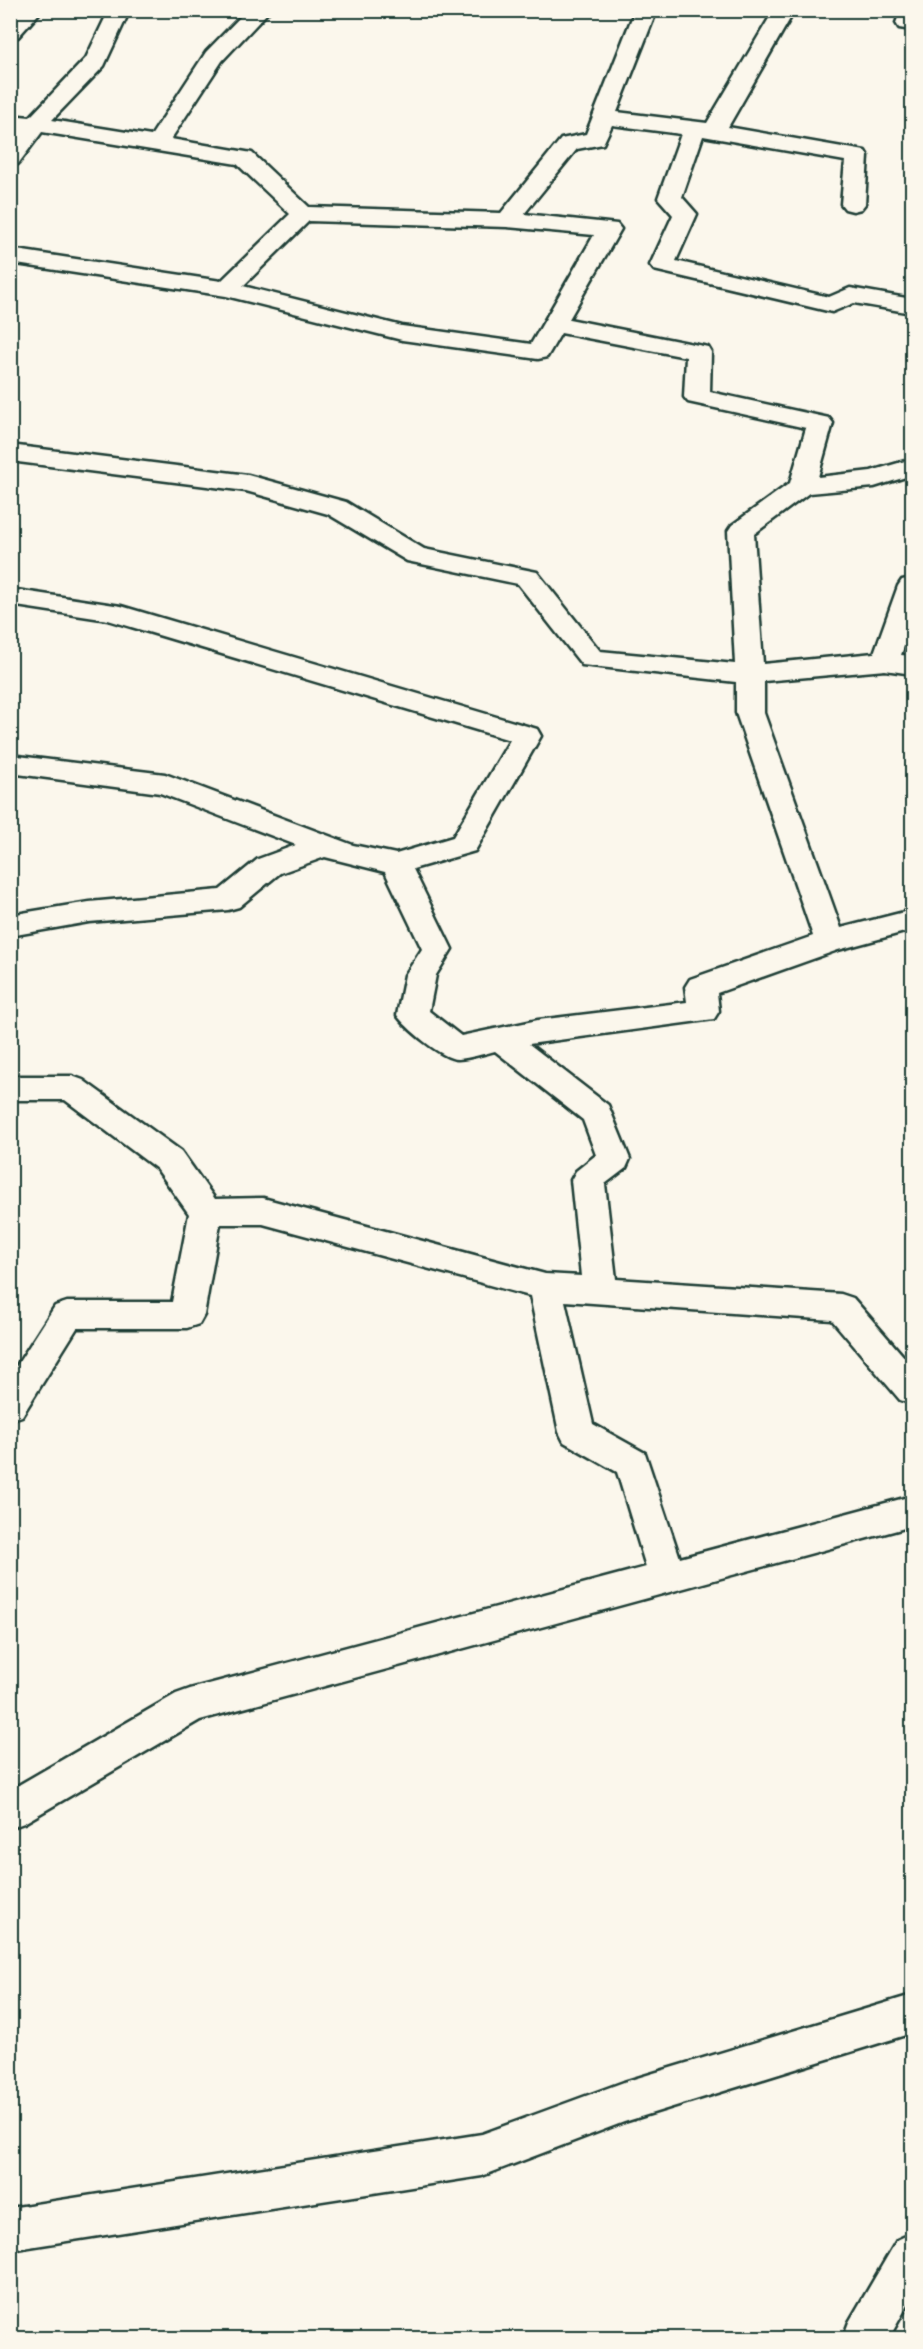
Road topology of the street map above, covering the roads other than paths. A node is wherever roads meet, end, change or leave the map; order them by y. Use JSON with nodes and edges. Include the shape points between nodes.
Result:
{"nodes":[{"id":1,"x":32,"y":10,"type":"edge"},
{"id":2,"x":120,"y":10,"type":"edge"},
{"id":3,"x":260,"y":10,"type":"edge"},
{"id":4,"x":646,"y":10,"type":"edge"},
{"id":5,"x":785,"y":10,"type":"edge"},
{"id":6,"x":912,"y":10,"type":"edge"},
{"id":7,"x":912,"y":24,"type":"edge"},
{"id":8,"x":10,"y":32,"type":"edge"},
{"id":9,"x":604,"y":117,"type":"junction"},
{"id":10,"x":10,"y":122,"type":"edge"},
{"id":11,"x":36,"y":124,"type":"junction"},
{"id":12,"x":704,"y":130,"type":"junction"},
{"id":13,"x":157,"y":144,"type":"junction"},
{"id":14,"x":10,"y":159,"type":"edge"},
{"id":15,"x":853,"y":204,"type":"dead end"},
{"id":16,"x":303,"y":214,"type":"junction"},
{"id":17,"x":507,"y":220,"type":"junction"},
{"id":18,"x":10,"y":256,"type":"edge"},
{"id":19,"x":226,"y":289,"type":"junction"},
{"id":20,"x":912,"y":306,"type":"edge"},
{"id":21,"x":555,"y":324,"type":"junction"},
{"id":22,"x":12,"y":461,"type":"edge"},
{"id":23,"x":912,"y":467,"type":"edge"},
{"id":24,"x":802,"y":486,"type":"junction"},
{"id":25,"x":912,"y":586,"type":"edge"},
{"id":26,"x":10,"y":597,"type":"edge"},
{"id":27,"x":885,"y":660,"type":"junction"},
{"id":28,"x":912,"y":665,"type":"edge"},
{"id":29,"x":750,"y":674,"type":"junction"},
{"id":30,"x":10,"y":764,"type":"edge"},
{"id":31,"x":325,"y":846,"type":"junction"},
{"id":32,"x":396,"y":864,"type":"junction"},
{"id":33,"x":912,"y":920,"type":"edge"},
{"id":34,"x":10,"y":926,"type":"edge"},
{"id":35,"x":830,"y":941,"type":"junction"},
{"id":36,"x":501,"y":1039,"type":"junction"},
{"id":37,"x":10,"y":1088,"type":"edge"},
{"id":38,"x":206,"y":1212,"type":"junction"},
{"id":39,"x":545,"y":1287,"type":"junction"},
{"id":40,"x":600,"y":1291,"type":"junction"},
{"id":41,"x":912,"y":1390,"type":"edge"},
{"id":42,"x":10,"y":1406,"type":"edge"},
{"id":43,"x":912,"y":1511,"type":"edge"},
{"id":44,"x":668,"y":1577,"type":"junction"},
{"id":45,"x":10,"y":1811,"type":"edge"},
{"id":46,"x":912,"y":2014,"type":"edge"},
{"id":47,"x":10,"y":2229,"type":"edge"},
{"id":48,"x":912,"y":2255,"type":"edge"},
{"id":49,"x":865,"y":2338,"type":"edge"}],
"edges":[{"from":1,"to":8,"type":"street"},
{"from":2,"to":11,"type":"street","via":[[96,61]]},
{"from":3,"to":13,"type":"street","via":[[214,57]]},
{"from":4,"to":9,"type":"street"},
{"from":5,"to":12,"type":"street"},
{"from":6,"to":7,"type":"street","via":[[907,23]]},
{"from":9,"to":12,"type":"street"},
{"from":9,"to":17,"type":"street","via":[[595,139],[569,144]]},
{"from":10,"to":11,"type":"street"},
{"from":11,"to":13,"type":"street"},
{"from":11,"to":14,"type":"street"},
{"from":12,"to":15,"type":"street","via":[[857,156]]},
{"from":12,"to":20,"type":"street","via":[[670,198],[685,214],[662,265],[832,304],[850,295]]},
{"from":13,"to":16,"type":"street","via":[[244,158]]},
{"from":16,"to":17,"type":"street"},
{"from":16,"to":19,"type":"street"},
{"from":17,"to":21,"type":"street","via":[[609,229]]},
{"from":18,"to":19,"type":"street"},
{"from":19,"to":21,"type":"street","via":[[402,333],[538,352]]},
{"from":21,"to":24,"type":"street","via":[[699,352],[697,397],[820,423]]},
{"from":22,"to":29,"type":"street","via":[[248,483],[337,508],[416,555],[527,578],[592,659]]},
{"from":23,"to":24,"type":"street","via":[[874,479]]},
{"from":24,"to":29,"type":"street","via":[[741,531]]},
{"from":25,"to":27,"type":"street"},
{"from":26,"to":32,"type":"street","via":[[111,612],[527,736],[464,844]]},
{"from":27,"to":28,"type":"street"},
{"from":27,"to":29,"type":"street"},
{"from":29,"to":35,"type":"street","via":[[750,713]]},
{"from":30,"to":31,"type":"street","via":[[165,783]]},
{"from":31,"to":32,"type":"street"},
{"from":31,"to":34,"type":"street","via":[[269,866],[228,900],[89,912]]},
{"from":32,"to":36,"type":"street","via":[[437,949],[421,975],[413,1014],[456,1048]]},
{"from":33,"to":35,"type":"street"},
{"from":35,"to":36,"type":"street","via":[[701,987],[703,1011]]},
{"from":36,"to":40,"type":"street","via":[[597,1113],[614,1159],[588,1180]]},
{"from":37,"to":38,"type":"street","via":[[72,1088],[169,1160]]},
{"from":38,"to":39,"type":"street","via":[[263,1211]]},
{"from":38,"to":42,"type":"street","via":[[187,1316],[67,1315]]},
{"from":39,"to":40,"type":"street"},
{"from":39,"to":44,"type":"street","via":[[577,1432],[632,1463]]},
{"from":40,"to":41,"type":"street","via":[[841,1307]]},
{"from":43,"to":44,"type":"street"},
{"from":44,"to":45,"type":"street","via":[[190,1706]]},
{"from":46,"to":47,"type":"street","via":[[624,2102],[482,2155]]},
{"from":48,"to":49,"type":"street"}]}
